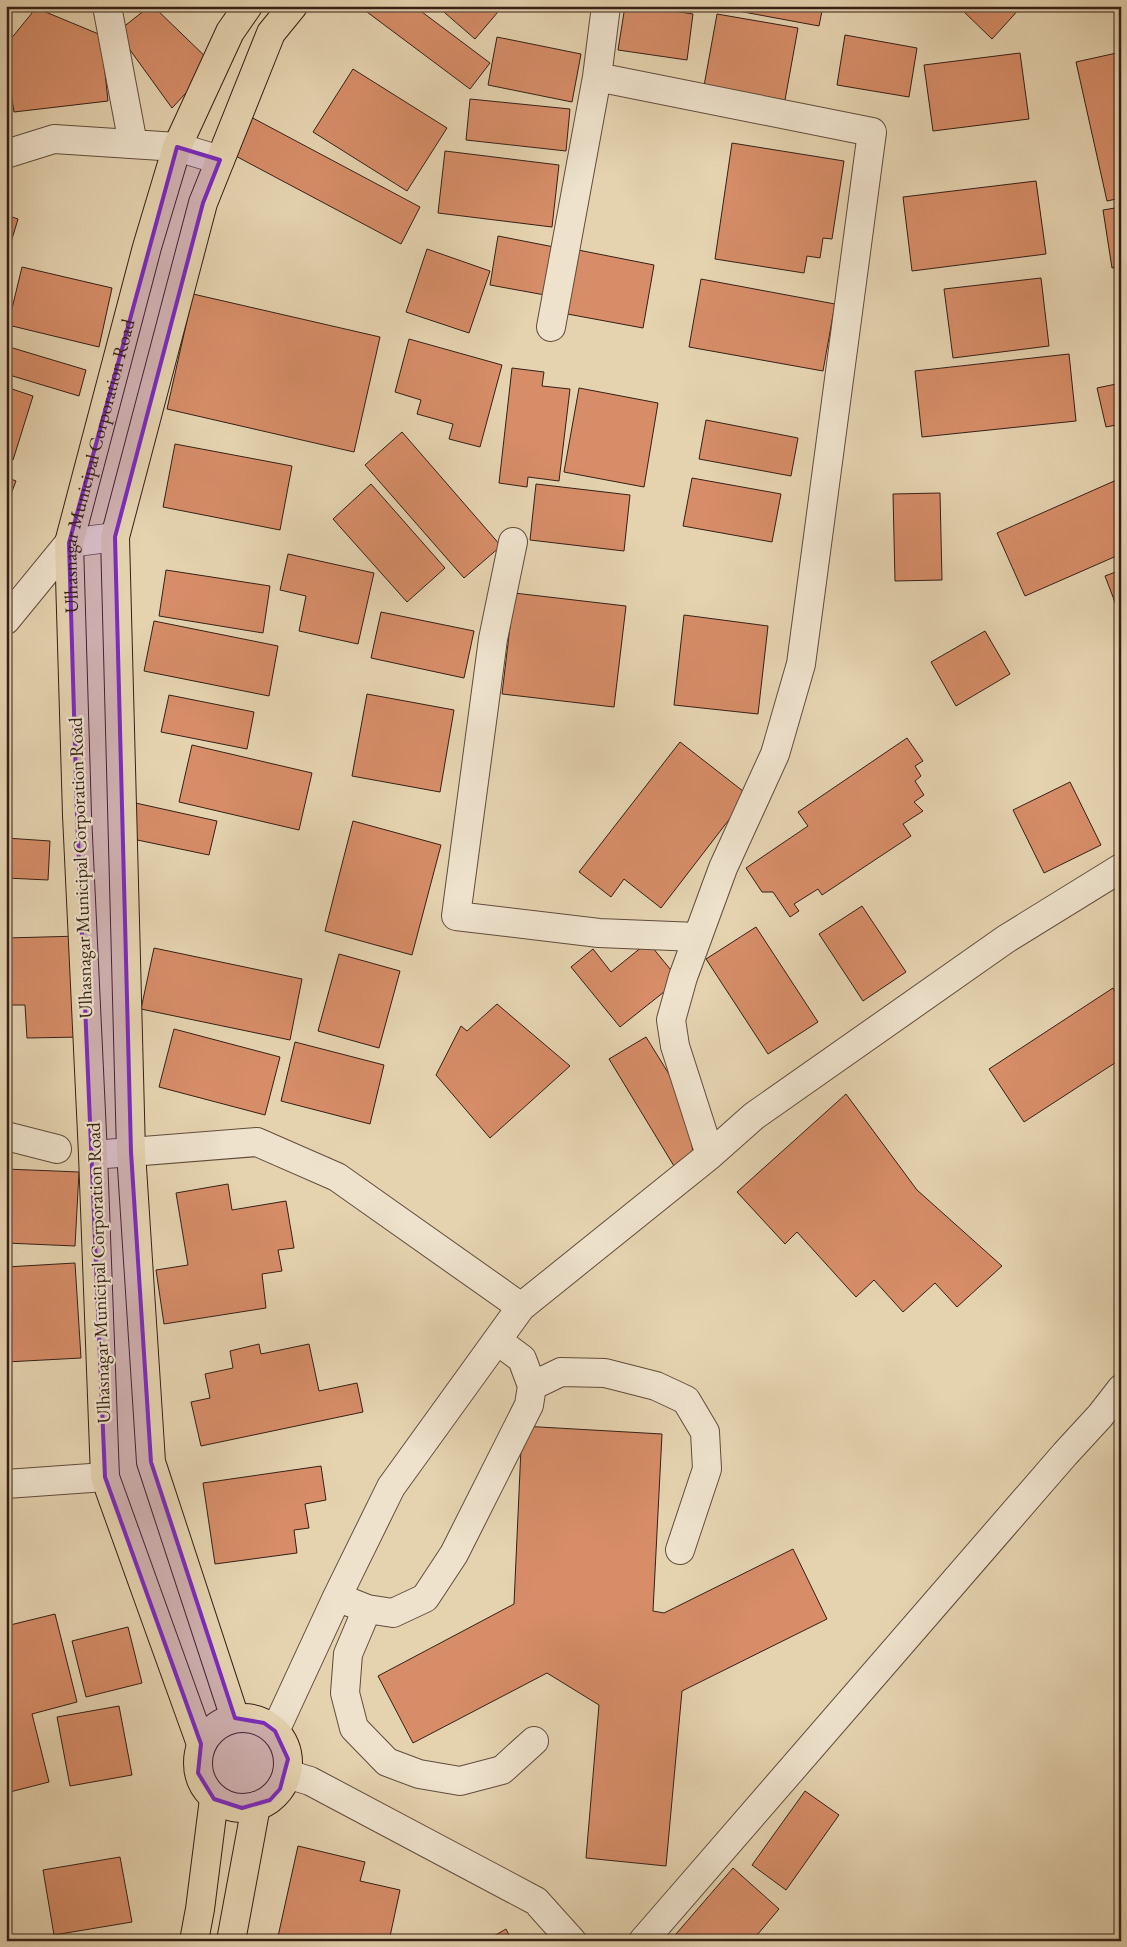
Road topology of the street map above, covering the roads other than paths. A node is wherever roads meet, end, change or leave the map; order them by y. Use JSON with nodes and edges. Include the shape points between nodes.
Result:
{"nodes":[{"id":1,"x":106,"y":6,"type":"edge"},
{"id":2,"x":248,"y":6,"type":"edge"},
{"id":3,"x":293,"y":6,"type":"edge"},
{"id":4,"x":606,"y":6,"type":"edge"},
{"id":5,"x":597,"y":77,"type":"junction"},
{"id":6,"x":134,"y":144,"type":"junction"},
{"id":7,"x":177,"y":147,"type":"junction"},
{"id":8,"x":6,"y":154,"type":"edge"},
{"id":9,"x":220,"y":160,"type":"junction"},
{"id":10,"x":551,"y":327,"type":"dead end"},
{"id":11,"x":114,"y":537,"type":"junction"},
{"id":12,"x":513,"y":542,"type":"dead end"},
{"id":13,"x":70,"y":543,"type":"junction"},
{"id":14,"x":6,"y":620,"type":"edge"},
{"id":15,"x":1121,"y":868,"type":"edge"},
{"id":16,"x":697,"y":938,"type":"junction"},
{"id":17,"x":6,"y":1136,"type":"edge"},
{"id":18,"x":56,"y":1149,"type":"dead end"},
{"id":19,"x":131,"y":1152,"type":"junction"},
{"id":20,"x":93,"y":1155,"type":"junction"},
{"id":21,"x":710,"y":1155,"type":"junction"},
{"id":22,"x":521,"y":1307,"type":"junction"},
{"id":23,"x":498,"y":1340,"type":"junction"},
{"id":24,"x":532,"y":1386,"type":"junction"},
{"id":25,"x":1121,"y":1390,"type":"edge"},
{"id":26,"x":105,"y":1477,"type":"junction"},
{"id":27,"x":6,"y":1484,"type":"edge"},
{"id":28,"x":680,"y":1550,"type":"dead end"},
{"id":29,"x":337,"y":1597,"type":"junction"},
{"id":30,"x":367,"y":1609,"type":"junction"},
{"id":31,"x":235,"y":1718,"type":"junction"},
{"id":32,"x":274,"y":1731,"type":"junction"},
{"id":33,"x":534,"y":1740,"type":"dead end"},
{"id":34,"x":201,"y":1744,"type":"junction"},
{"id":35,"x":287,"y":1774,"type":"junction"},
{"id":36,"x":214,"y":1799,"type":"junction"},
{"id":37,"x":256,"y":1806,"type":"junction"},
{"id":38,"x":194,"y":1941,"type":"edge"},
{"id":39,"x":231,"y":1941,"type":"edge"},
{"id":40,"x":572,"y":1941,"type":"edge"},
{"id":41,"x":643,"y":1941,"type":"edge"}],
"edges":[{"from":1,"to":6,"type":"street"},
{"from":2,"to":7,"type":"main road","name":"Ulhasnagar Municipal Corporation Road","via":[[230,32]]},
{"from":3,"to":9,"type":"main road","name":"Ulhasnagar Municipal Corporation Road","via":[[271,33]]},
{"from":4,"to":5,"type":"street"},
{"from":5,"to":10,"type":"street"},
{"from":5,"to":16,"type":"street","via":[[872,132],[801,664],[775,754],[722,868]]},
{"from":6,"to":7,"type":"street"},
{"from":6,"to":8,"type":"street","via":[[54,139]]},
{"from":7,"to":9,"type":"street"},
{"from":7,"to":13,"type":"main road","name":"Ulhasnagar Municipal Corporation Road","via":[[146,247]]},
{"from":9,"to":11,"type":"main road","name":"Ulhasnagar Municipal Corporation Road","via":[[203,203]]},
{"from":11,"to":13,"type":"street"},
{"from":11,"to":19,"type":"main road","name":"Ulhasnagar Municipal Corporation Road"},
{"from":12,"to":16,"type":"street","via":[[493,639],[456,916],[598,933]]},
{"from":13,"to":14,"type":"street"},
{"from":13,"to":20,"type":"main road","name":"Ulhasnagar Municipal Corporation Road","via":[[77,814]]},
{"from":15,"to":21,"type":"street","via":[[990,950],[754,1116]]},
{"from":16,"to":21,"type":"street","via":[[671,1020],[675,1046]]},
{"from":17,"to":18,"type":"street"},
{"from":19,"to":20,"type":"street"},
{"from":19,"to":22,"type":"street","via":[[257,1142],[337,1177]]},
{"from":19,"to":31,"type":"main road","name":"Ulhasnagar Municipal Corporation Road","via":[[151,1462]]},
{"from":20,"to":26,"type":"main road","name":"Ulhasnagar Municipal Corporation Road"},
{"from":21,"to":22,"type":"street"},
{"from":22,"to":23,"type":"street"},
{"from":23,"to":24,"type":"street","via":[[522,1359]]},
{"from":23,"to":29,"type":"street","via":[[391,1487]]},
{"from":24,"to":28,"type":"street","via":[[561,1372],[605,1373],[656,1386],[686,1400],[705,1432],[706,1469]]},
{"from":24,"to":30,"type":"street","via":[[529,1406],[454,1554],[424,1598],[393,1613]]},
{"from":25,"to":41,"type":"street"},
{"from":26,"to":27,"type":"street"},
{"from":26,"to":34,"type":"main road","name":"Ulhasnagar Municipal Corporation Road"},
{"from":29,"to":30,"type":"street"},
{"from":29,"to":32,"type":"street"},
{"from":30,"to":33,"type":"street","via":[[348,1654],[345,1692],[354,1728],[387,1762],[419,1774],[460,1781],[502,1770]]},
{"from":31,"to":32,"type":"main road","via":[[250,1718]]},
{"from":31,"to":34,"type":"main road","via":[[209,1732]]},
{"from":32,"to":35,"type":"main road","via":[[284,1744]]},
{"from":34,"to":36,"type":"main road","via":[[197,1758],[198,1773]]},
{"from":35,"to":37,"type":"main road","via":[[270,1800]]},
{"from":35,"to":40,"type":"street","via":[[310,1781],[536,1901]]},
{"from":36,"to":37,"type":"main road","via":[[227,1806]]},
{"from":36,"to":38,"type":"main road"},
{"from":37,"to":39,"type":"main road"}]}
